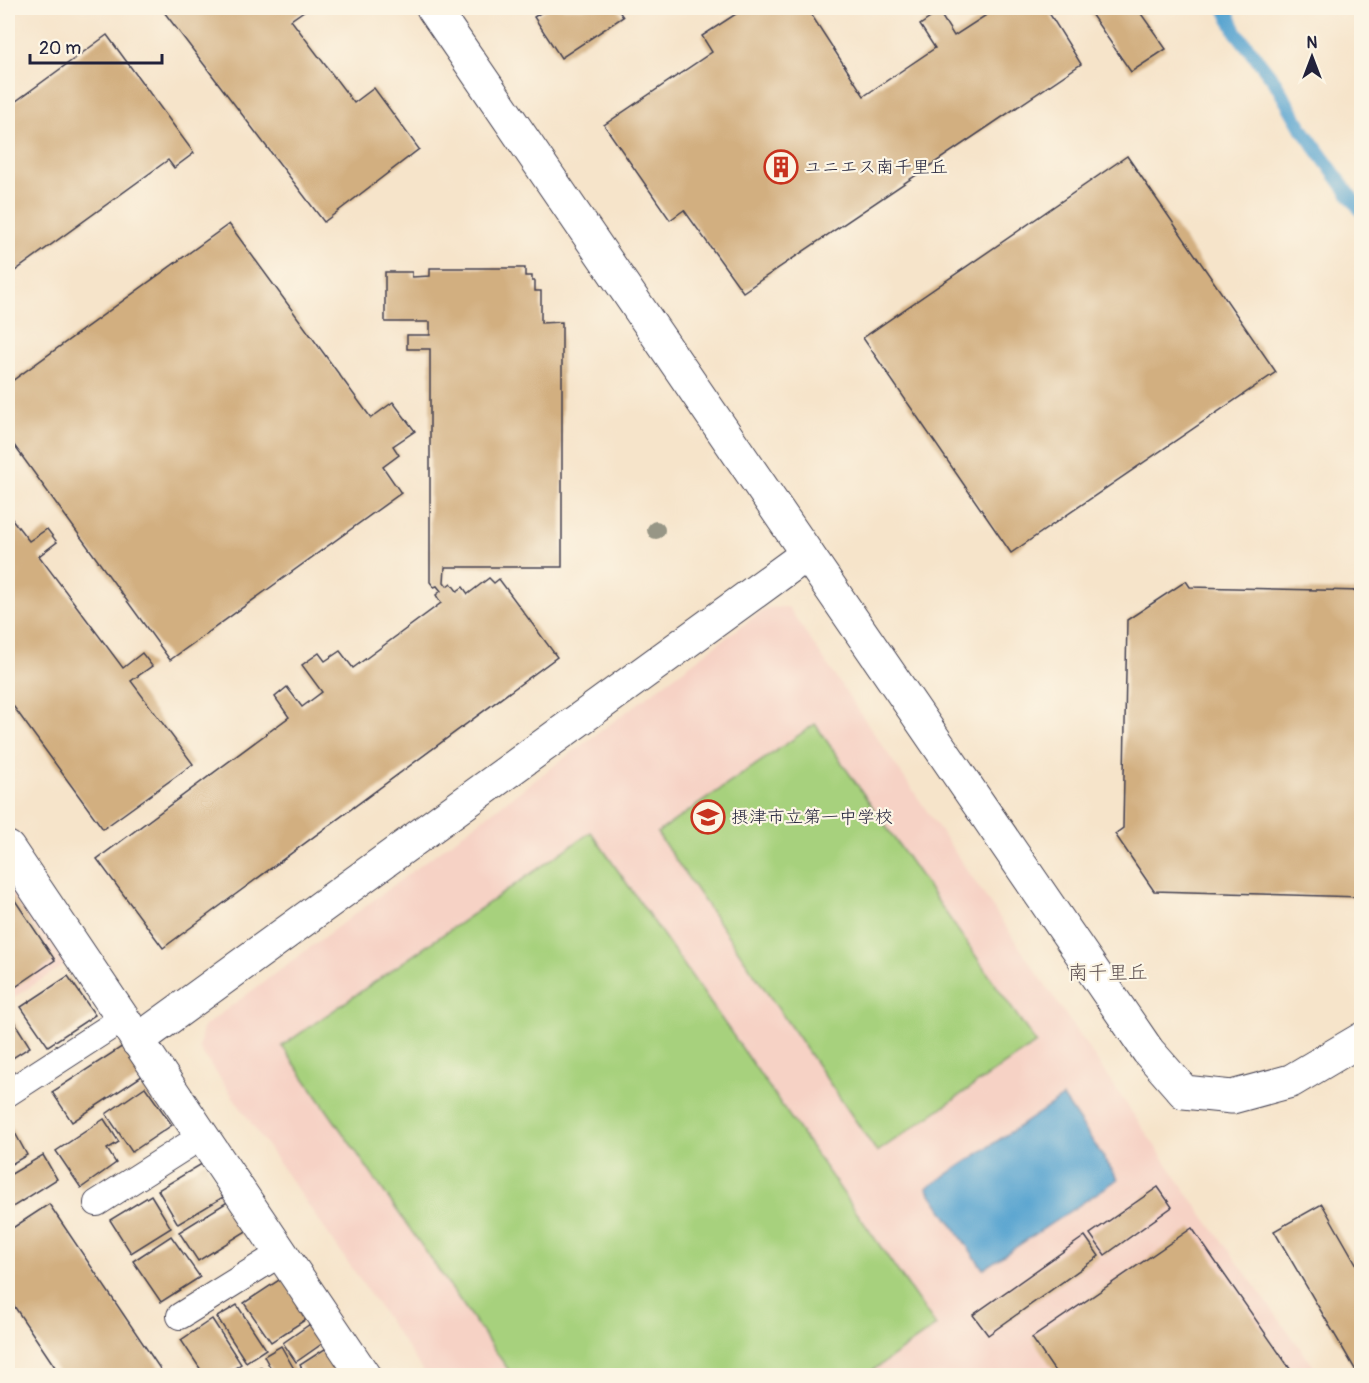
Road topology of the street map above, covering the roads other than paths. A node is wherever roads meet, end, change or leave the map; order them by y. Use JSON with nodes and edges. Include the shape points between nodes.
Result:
{"nodes":[{"id":1,"x":433,"y":8,"type":"edge"},
{"id":2,"x":807,"y":554,"type":"junction"},
{"id":3,"x":8,"y":848,"type":"edge"},
{"id":4,"x":129,"y":1030,"type":"junction"},
{"id":5,"x":1362,"y":1039,"type":"edge"},
{"id":6,"x":8,"y":1093,"type":"edge"},
{"id":7,"x":202,"y":1136,"type":"junction"},
{"id":8,"x":97,"y":1203,"type":"dead end"},
{"id":9,"x":281,"y":1253,"type":"junction"},
{"id":10,"x":180,"y":1316,"type":"dead end"},
{"id":11,"x":359,"y":1374,"type":"edge"}],
"edges":[{"from":1,"to":2,"type":"street"},
{"from":2,"to":4,"type":"street"},
{"from":2,"to":5,"type":"street","via":[[1148,1052],[1184,1092],[1232,1097],[1291,1081]]},
{"from":3,"to":4,"type":"street"},
{"from":4,"to":6,"type":"lane"},
{"from":4,"to":7,"type":"street"},
{"from":7,"to":8,"type":"lane"},
{"from":7,"to":9,"type":"street"},
{"from":9,"to":10,"type":"lane"},
{"from":9,"to":11,"type":"street"}]}
